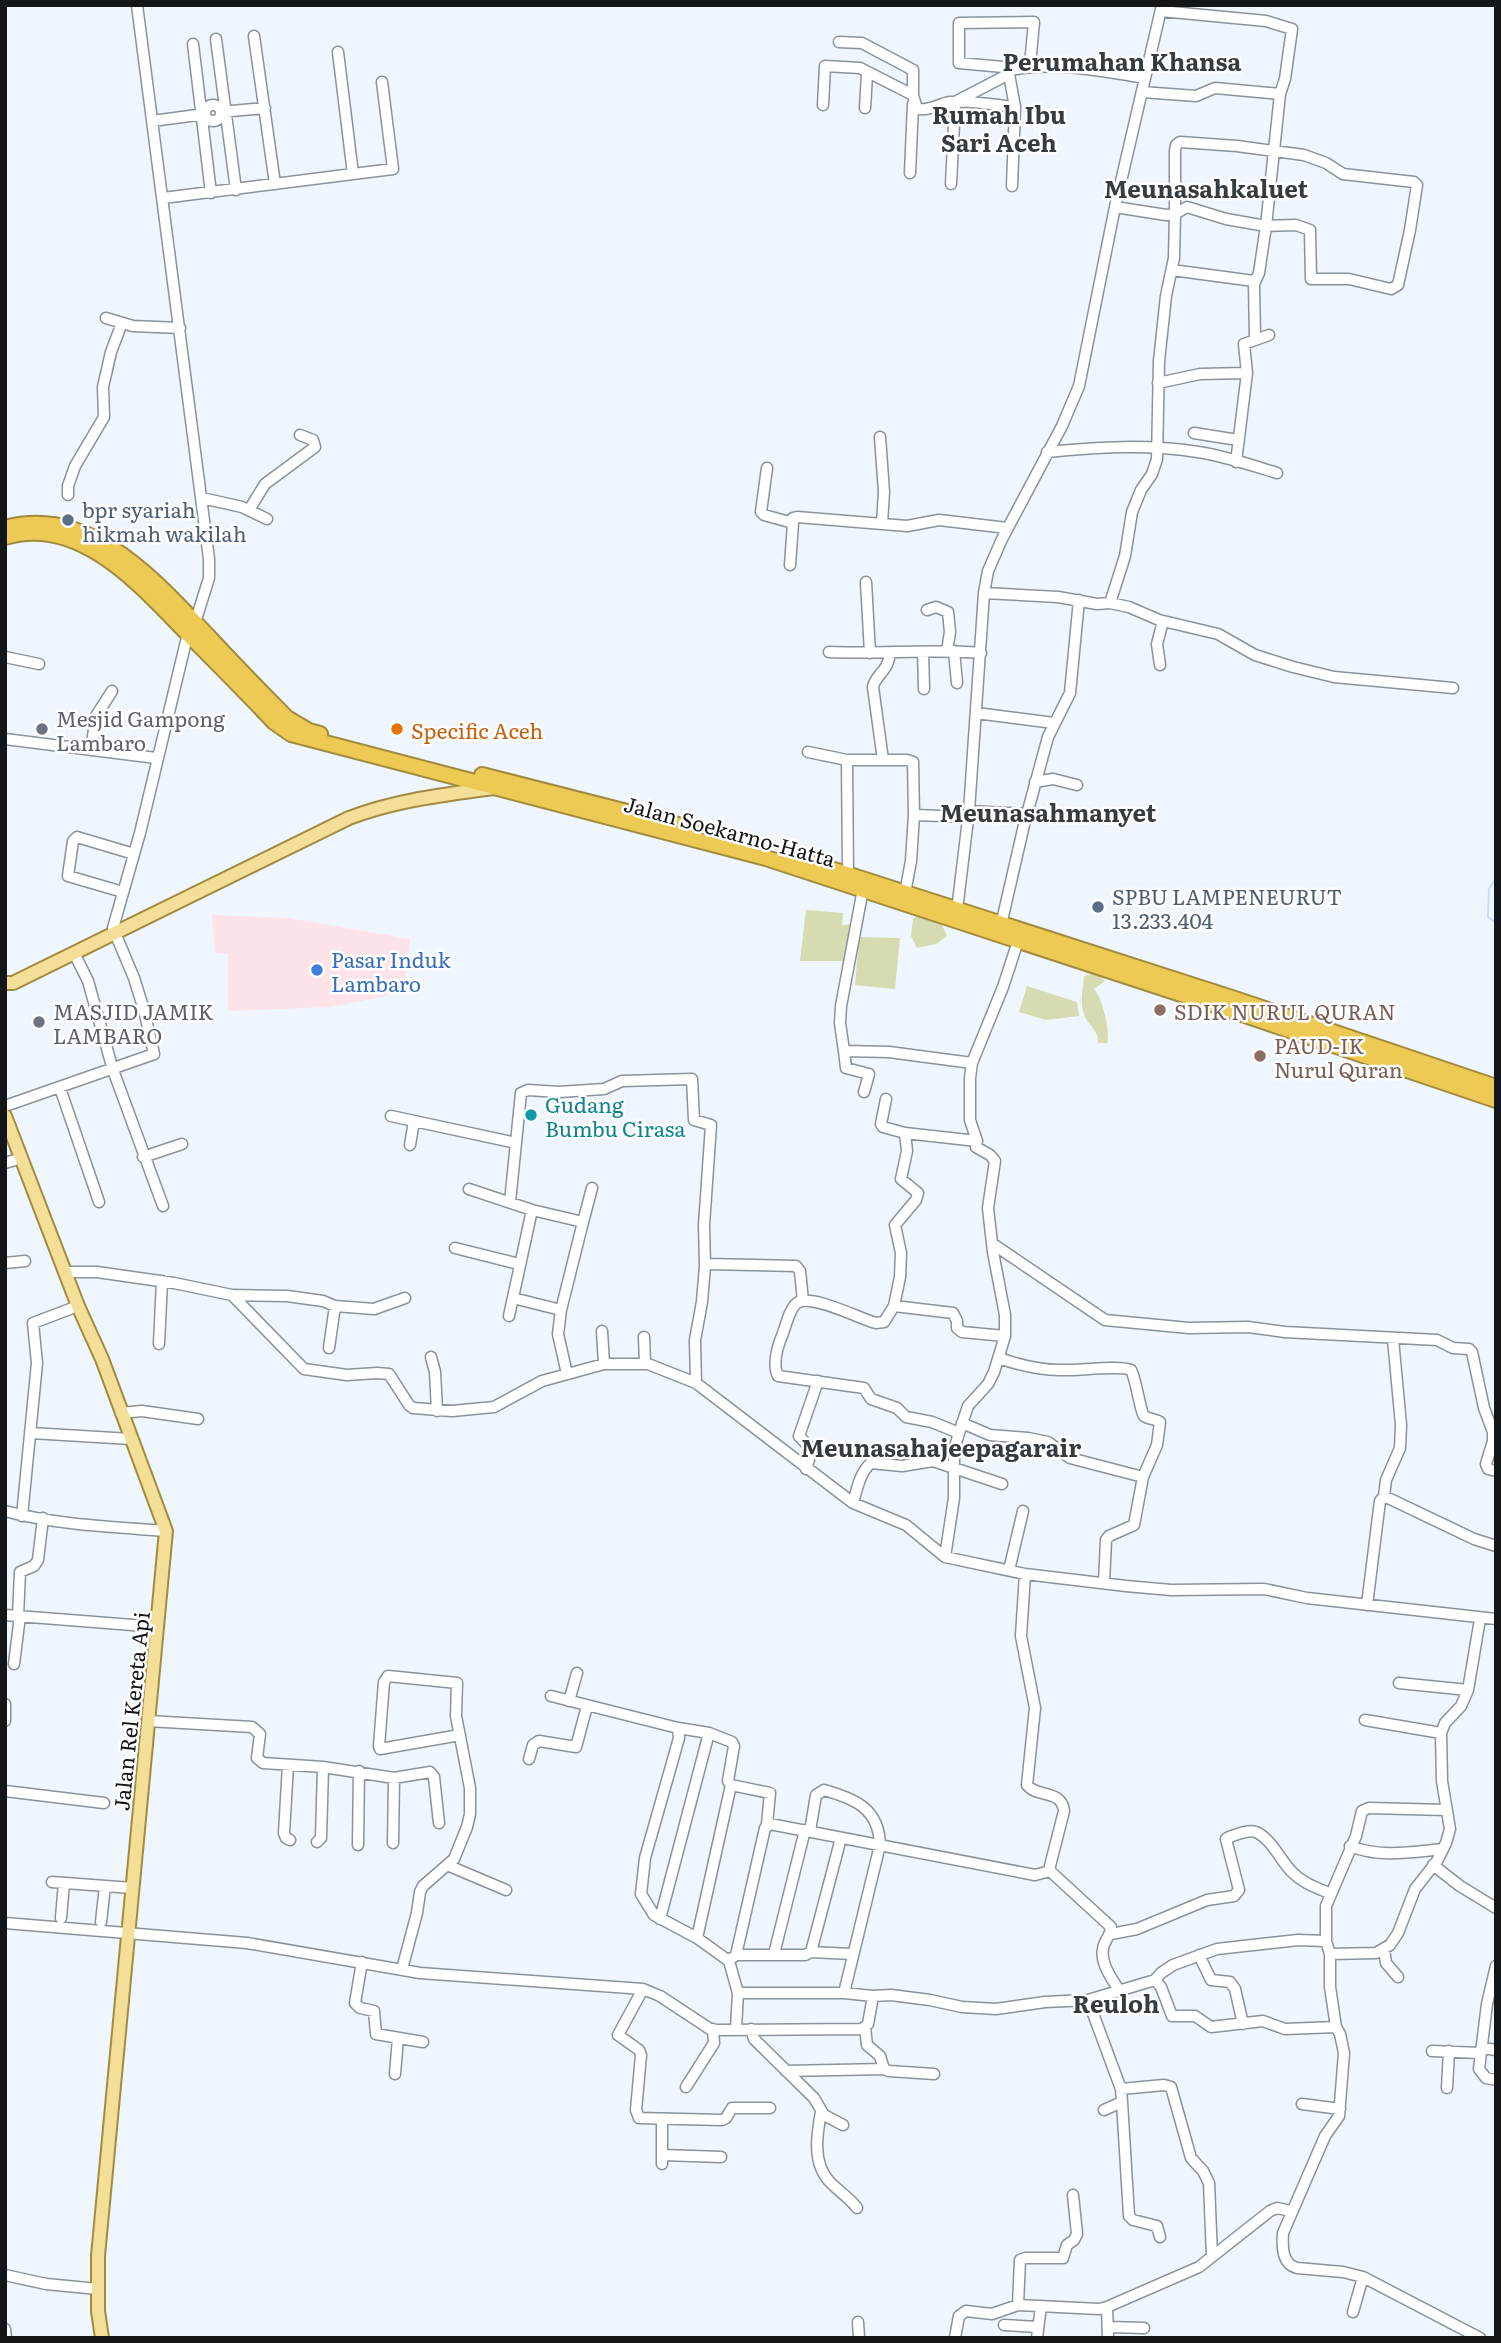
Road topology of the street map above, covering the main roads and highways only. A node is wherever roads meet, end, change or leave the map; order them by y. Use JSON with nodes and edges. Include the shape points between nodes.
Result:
{"nodes":[{"id":1,"x":5,"y":528,"type":"edge"},
{"id":2,"x":5,"y":537,"type":"edge"},
{"id":3,"x":191,"y":628,"type":"junction"},
{"id":4,"x":230,"y":667,"type":"junction"},
{"id":5,"x":494,"y":788,"type":"junction"},
{"id":6,"x":596,"y":810,"type":"junction"},
{"id":7,"x":615,"y":815,"type":"junction"},
{"id":8,"x":964,"y":916,"type":"junction"},
{"id":9,"x":5,"y":983,"type":"edge"},
{"id":10,"x":1197,"y":993,"type":"junction"},
{"id":11,"x":1496,"y":1087,"type":"edge"},
{"id":12,"x":1496,"y":1100,"type":"edge"},
{"id":13,"x":5,"y":1116,"type":"edge"},
{"id":14,"x":102,"y":2338,"type":"edge"}],
"edges":[{"from":1,"to":3,"type":"highway","name":"Jalan Soekarno-Hatta","via":[[46,523],[85,534],[125,557]]},
{"from":2,"to":3,"type":"highway","name":"Jalan Soekarno-Hatta","via":[[50,533],[87,548],[111,562]]},
{"from":3,"to":4,"type":"highway","name":"Jalan Soekarno-Hatta"},
{"from":4,"to":5,"type":"highway","name":"Jalan Soekarno-Hatta","via":[[274,722],[291,734]]},
{"from":4,"to":6,"type":"highway","name":"Jalan Soekarno-Hatta","via":[[286,718],[309,731]]},
{"from":5,"to":6,"type":"highway","name":"Jalan Soekarno-Hatta"},
{"from":5,"to":9,"type":"main road","via":[[380,806]]},
{"from":6,"to":7,"type":"highway","name":"Jalan Soekarno-Hatta"},
{"from":7,"to":8,"type":"highway","name":"Jalan Soekarno-Hatta"},
{"from":7,"to":8,"type":"highway","name":"Jalan Soekarno-Hatta","via":[[734,840],[848,873]]},
{"from":8,"to":10,"type":"highway","name":"Jalan Soekarno-Hatta"},
{"from":8,"to":10,"type":"highway","name":"Jalan Soekarno-Hatta","via":[[1018,941]]},
{"from":10,"to":11,"type":"highway","name":"Jalan Soekarno-Hatta"},
{"from":10,"to":12,"type":"highway","name":"Jalan Soekarno-Hatta"},
{"from":13,"to":14,"type":"main road","name":"Jalan Rel Kereta Api","via":[[166,1531],[111,2104],[99,2256]]}]}
